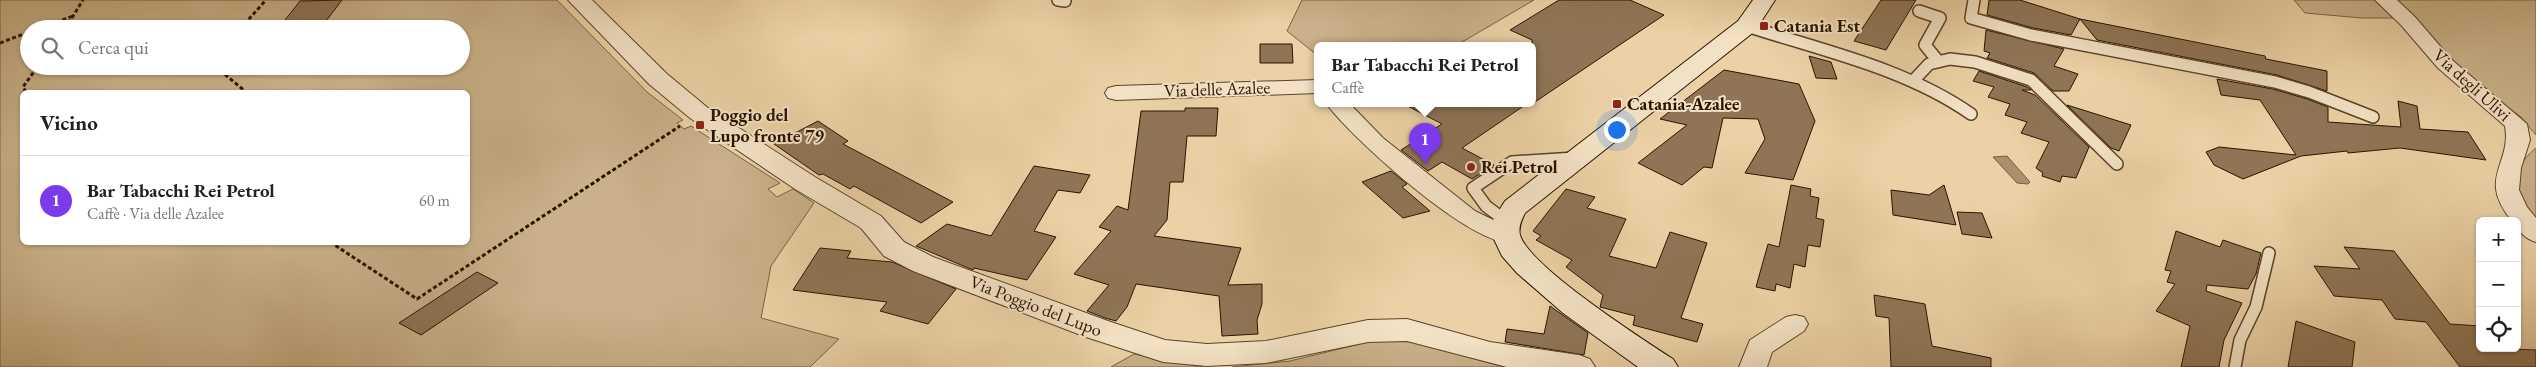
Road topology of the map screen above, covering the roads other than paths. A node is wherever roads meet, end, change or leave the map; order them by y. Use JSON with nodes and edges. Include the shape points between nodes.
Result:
{"nodes":[{"id":1,"x":579,"y":0,"type":"edge"},
{"id":2,"x":1764,"y":0,"type":"edge"},
{"id":3,"x":1974,"y":0,"type":"edge"},
{"id":4,"x":2386,"y":0,"type":"edge"},
{"id":5,"x":1919,"y":11,"type":"dead end"},
{"id":6,"x":1746,"y":26,"type":"junction"},
{"id":7,"x":1938,"y":60,"type":"junction"},
{"id":8,"x":1914,"y":80,"type":"junction"},
{"id":9,"x":1314,"y":86,"type":"edge"},
{"id":10,"x":1116,"y":93,"type":"dead end"},
{"id":11,"x":1341,"y":107,"type":"edge"},
{"id":12,"x":1972,"y":114,"type":"dead end"},
{"id":13,"x":2374,"y":117,"type":"dead end"},
{"id":14,"x":1577,"y":158,"type":"junction"},
{"id":15,"x":2117,"y":164,"type":"dead end"},
{"id":16,"x":1506,"y":229,"type":"junction"},
{"id":17,"x":2536,"y":234,"type":"edge"},
{"id":18,"x":2269,"y":253,"type":"dead end"},
{"id":19,"x":1794,"y":324,"type":"dead end"},
{"id":20,"x":1579,"y":367,"type":"edge"},
{"id":21,"x":1656,"y":367,"type":"edge"},
{"id":22,"x":1661,"y":367,"type":"edge"},
{"id":23,"x":1752,"y":367,"type":"edge"},
{"id":24,"x":2235,"y":367,"type":"edge"}],
"edges":[{"from":1,"to":20,"type":"street","name":"Via Poggio del Lupo","via":[[658,79],[699,113],[871,222],[894,248],[909,257],[1146,346],[1206,355],[1258,353],[1368,331],[1407,330],[1490,353]]},
{"from":2,"to":6,"type":"street"},
{"from":3,"to":13,"type":"lane","via":[[1972,18],[2031,35],[2291,86]]},
{"from":4,"to":17,"type":"street","name":"Via degli Ulivi","via":[[2445,64],[2516,124],[2519,140],[2509,168],[2507,190],[2516,210]]},
{"from":5,"to":7,"type":"lane","via":[[1940,18],[1925,45]]},
{"from":6,"to":8,"type":"lane"},
{"from":6,"to":14,"type":"street"},
{"from":7,"to":8,"type":"lane","via":[[1921,70]]},
{"from":7,"to":15,"type":"lane","via":[[1975,62],[2031,80]]},
{"from":8,"to":12,"type":"lane"},
{"from":9,"to":10,"type":"street","name":"Via delle Azalee"},
{"from":11,"to":16,"type":"street","via":[[1375,143],[1466,216]]},
{"from":14,"to":16,"type":"street","via":[[1515,206]]},
{"from":14,"to":16,"type":"lane","via":[[1512,162],[1473,188]]},
{"from":16,"to":22,"type":"street","via":[[1515,251],[1537,274]]},
{"from":18,"to":24,"type":"lane","via":[[2256,307],[2240,340]]},
{"from":19,"to":23,"type":"street","via":[[1760,347]]},
{"from":21,"to":22,"type":"street"}]}
